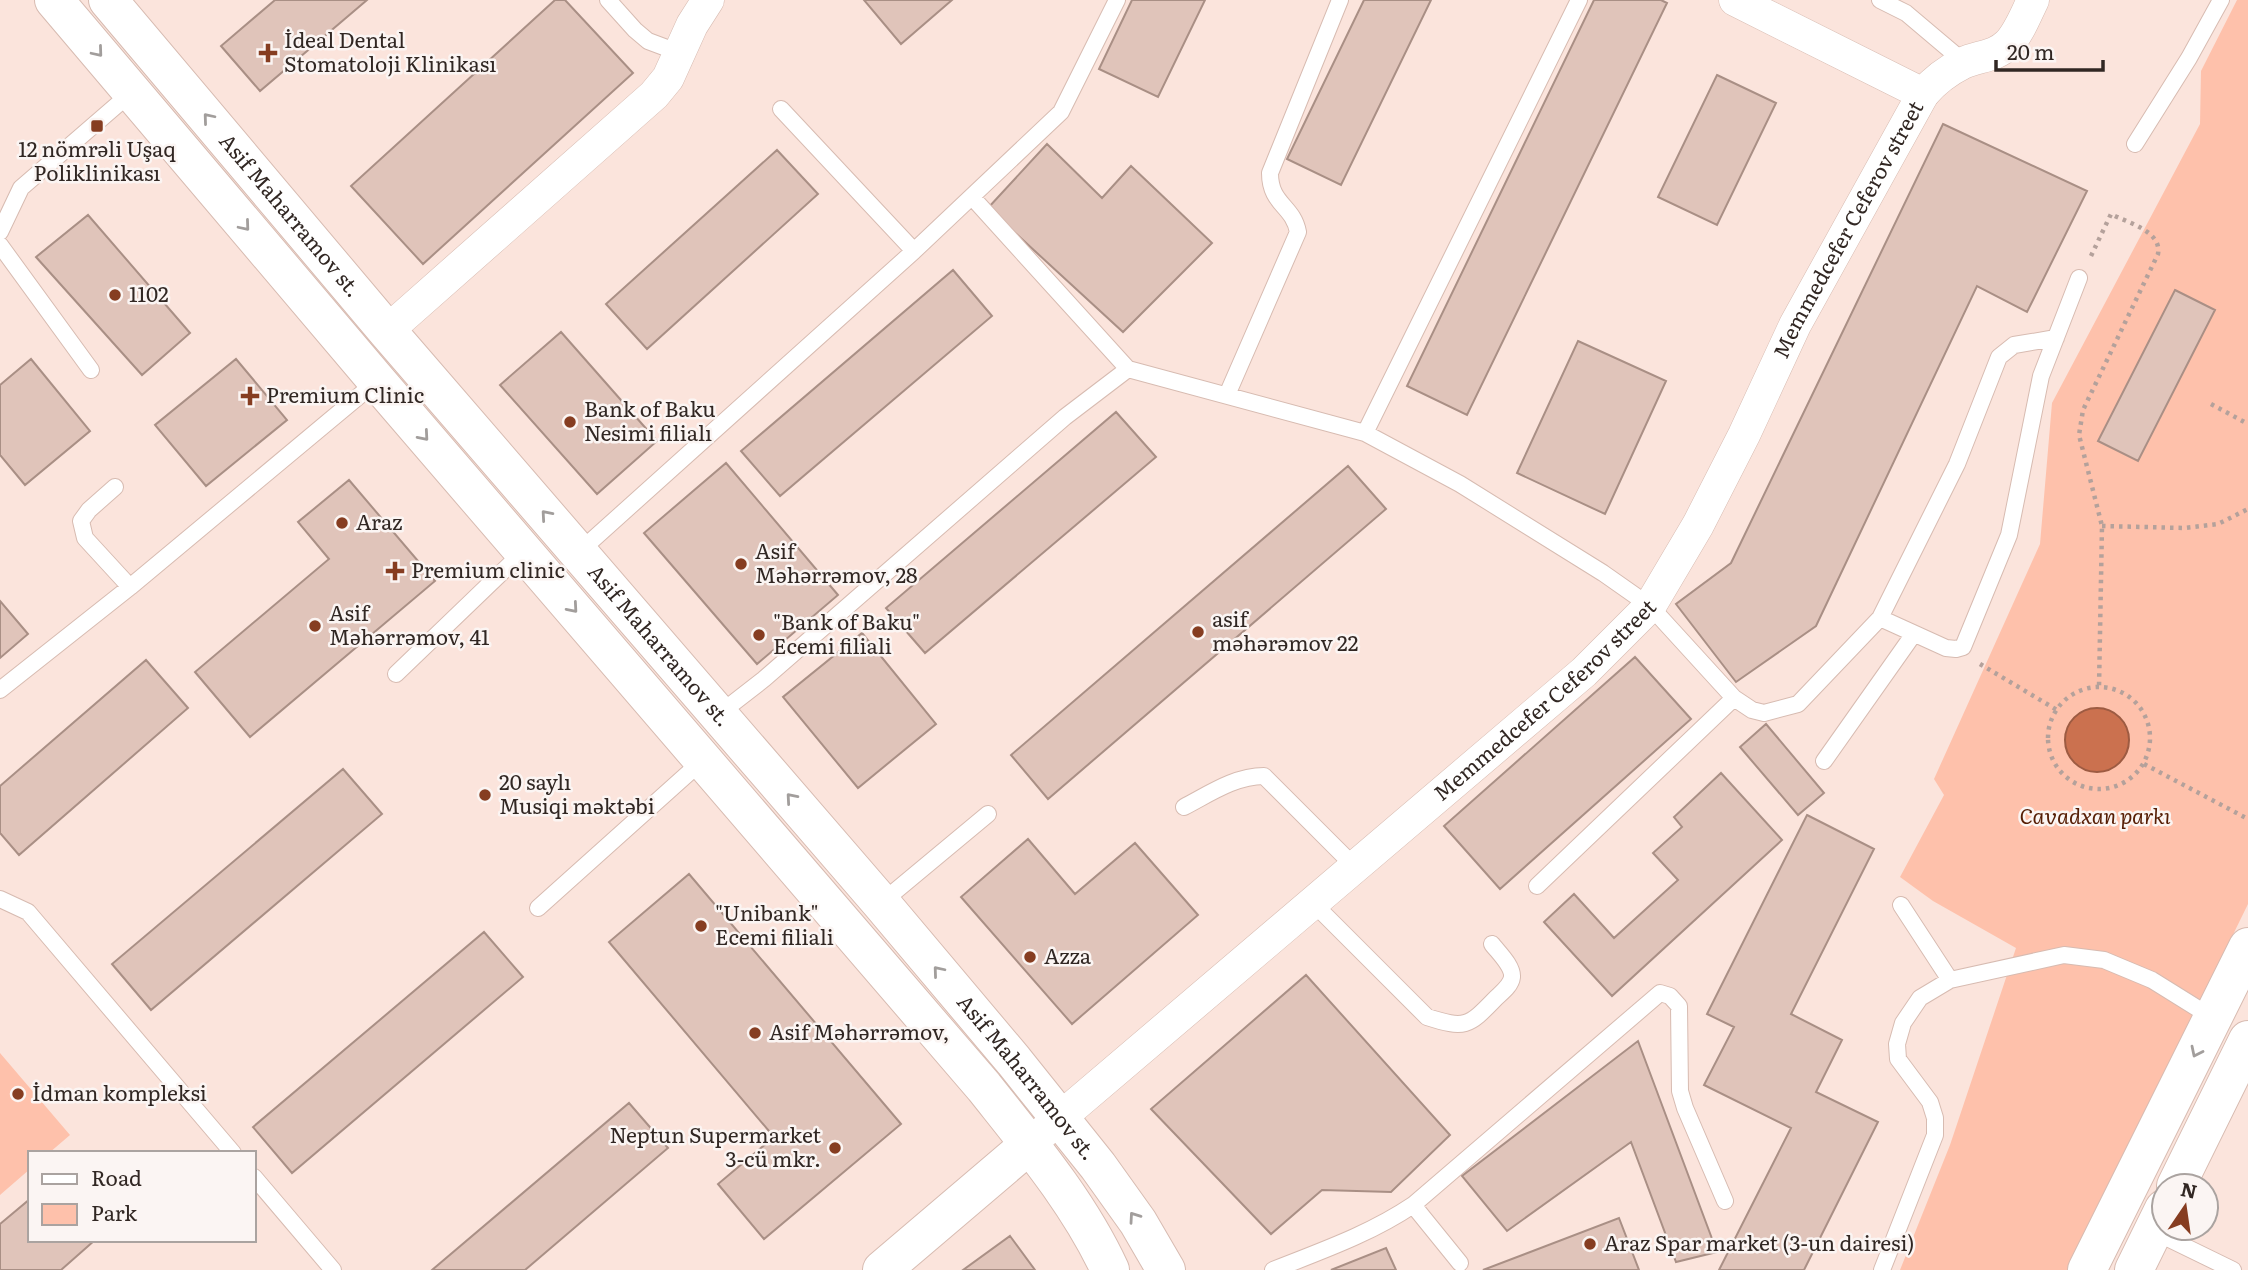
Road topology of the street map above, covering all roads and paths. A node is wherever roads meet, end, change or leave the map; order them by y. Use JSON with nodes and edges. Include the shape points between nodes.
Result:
{"nodes":[{"id":1,"x":54,"y":0,"type":"edge"},
{"id":2,"x":108,"y":0,"type":"edge"},
{"id":3,"x":608,"y":0,"type":"edge"},
{"id":4,"x":708,"y":0,"type":"edge"},
{"id":5,"x":1117,"y":0,"type":"edge"},
{"id":6,"x":1340,"y":0,"type":"edge"},
{"id":7,"x":1579,"y":0,"type":"edge"},
{"id":8,"x":1735,"y":0,"type":"edge"},
{"id":9,"x":1880,"y":0,"type":"edge"},
{"id":10,"x":2033,"y":0,"type":"edge"},
{"id":11,"x":2221,"y":0,"type":"edge"},
{"id":12,"x":680,"y":53,"type":"junction"},
{"id":13,"x":1964,"y":62,"type":"junction"},
{"id":14,"x":132,"y":92,"type":"junction"},
{"id":15,"x":1923,"y":94,"type":"junction"},
{"id":16,"x":781,"y":109,"type":"dead end"},
{"id":17,"x":2135,"y":144,"type":"dead end"},
{"id":18,"x":972,"y":197,"type":"junction"},
{"id":19,"x":0,"y":232,"type":"edge"},
{"id":20,"x":0,"y":245,"type":"edge"},
{"id":21,"x":914,"y":251,"type":"junction"},
{"id":22,"x":2080,"y":278,"type":"joint"},
{"id":23,"x":2056,"y":338,"type":"junction"},
{"id":24,"x":398,"y":343,"type":"junction"},
{"id":25,"x":1128,"y":369,"type":"junction"},
{"id":26,"x":91,"y":370,"type":"dead end"},
{"id":27,"x":377,"y":381,"type":"junction"},
{"id":28,"x":1227,"y":395,"type":"junction"},
{"id":29,"x":2211,"y":404,"type":"dead end"},
{"id":30,"x":2248,"y":424,"type":"edge"},
{"id":31,"x":1365,"y":433,"type":"junction"},
{"id":32,"x":115,"y":487,"type":"dead end"},
{"id":33,"x":2248,"y":509,"type":"edge"},
{"id":34,"x":2102,"y":526,"type":"junction"},
{"id":35,"x":524,"y":551,"type":"junction"},
{"id":36,"x":579,"y":552,"type":"junction"},
{"id":37,"x":130,"y":587,"type":"junction"},
{"id":38,"x":1650,"y":606,"type":"junction"},
{"id":39,"x":1880,"y":618,"type":"junction"},
{"id":40,"x":1913,"y":635,"type":"junction"},
{"id":41,"x":1956,"y":649,"type":"junction"},
{"id":42,"x":396,"y":674,"type":"dead end"},
{"id":43,"x":2099,"y":687,"type":"junction"},
{"id":44,"x":0,"y":690,"type":"edge"},
{"id":45,"x":1734,"y":698,"type":"junction"},
{"id":46,"x":2057,"y":710,"type":"junction"},
{"id":47,"x":719,"y":714,"type":"junction"},
{"id":48,"x":703,"y":760,"type":"junction"},
{"id":49,"x":1824,"y":761,"type":"dead end"},
{"id":50,"x":2144,"y":764,"type":"junction"},
{"id":51,"x":1184,"y":807,"type":"dead end"},
{"id":52,"x":988,"y":814,"type":"dead end"},
{"id":53,"x":2248,"y":819,"type":"edge"},
{"id":54,"x":1355,"y":867,"type":"junction"},
{"id":55,"x":1537,"y":886,"type":"dead end"},
{"id":56,"x":0,"y":899,"type":"edge"},
{"id":57,"x":881,"y":903,"type":"junction"},
{"id":58,"x":1313,"y":903,"type":"junction"},
{"id":59,"x":1901,"y":905,"type":"dead end"},
{"id":60,"x":538,"y":908,"type":"dead end"},
{"id":61,"x":1492,"y":944,"type":"dead end"},
{"id":62,"x":2248,"y":947,"type":"edge"},
{"id":63,"x":1950,"y":980,"type":"junction"},
{"id":64,"x":2213,"y":1018,"type":"junction"},
{"id":65,"x":2248,"y":1040,"type":"edge"},
{"id":66,"x":1060,"y":1117,"type":"junction"},
{"id":67,"x":1030,"y":1144,"type":"junction"},
{"id":68,"x":231,"y":1151,"type":"edge"},
{"id":69,"x":2183,"y":1172,"type":"edge"},
{"id":70,"x":256,"y":1179,"type":"edge"},
{"id":71,"x":1725,"y":1200,"type":"dead end"},
{"id":72,"x":1413,"y":1205,"type":"junction"},
{"id":73,"x":2150,"y":1238,"type":"edge"},
{"id":74,"x":2191,"y":1242,"type":"edge"},
{"id":75,"x":1460,"y":1263,"type":"dead end"},
{"id":76,"x":2090,"y":1269,"type":"edge"},
{"id":77,"x":333,"y":1270,"type":"edge"},
{"id":78,"x":882,"y":1270,"type":"edge"},
{"id":79,"x":1110,"y":1270,"type":"edge"},
{"id":80,"x":1166,"y":1270,"type":"edge"},
{"id":81,"x":1273,"y":1270,"type":"edge"},
{"id":82,"x":1882,"y":1270,"type":"edge"},
{"id":83,"x":2134,"y":1270,"type":"edge"},
{"id":84,"x":2232,"y":1270,"type":"edge"}],
"edges":[{"from":1,"to":14,"type":"main road","name":"Asif Maharramov st.","one_way":true},
{"from":24,"to":2,"type":"main road","name":"Asif Maharramov st.","one_way":true},
{"from":3,"to":12,"type":"lane","via":[[648,41]]},
{"from":4,"to":12,"type":"street"},
{"from":5,"to":18,"type":"lane","via":[[1061,112]]},
{"from":6,"to":28,"type":"lane","via":[[1270,173],[1270,189],[1296,221],[1298,232]]},
{"from":7,"to":31,"type":"lane"},
{"from":8,"to":15,"type":"street"},
{"from":9,"to":13,"type":"lane","via":[[1906,13]]},
{"from":10,"to":13,"type":"street","name":"Memmedcefer Cefеrov street","via":[[2011,42],[1992,55]]},
{"from":11,"to":17,"type":"lane"},
{"from":12,"to":24,"type":"street","via":[[654,95]]},
{"from":13,"to":15,"type":"street","name":"Memmedcefer Cefеrov street"},
{"from":14,"to":19,"type":"lane","via":[[21,188]]},
{"from":14,"to":27,"type":"main road","name":"Asif Maharramov st.","one_way":true},
{"from":15,"to":38,"type":"street","name":"Memmedcefer Cefеrov street","via":[[1795,325],[1698,525]]},
{"from":16,"to":21,"type":"lane"},
{"from":18,"to":21,"type":"lane"},
{"from":18,"to":25,"type":"lane"},
{"from":20,"to":26,"type":"lane"},
{"from":21,"to":36,"type":"lane"},
{"from":22,"to":23,"type":"lane"},
{"from":22,"to":34,"type":"path","via":[[2111,214],[2156,239],[2158,254],[2083,410],[2079,435]]},
{"from":23,"to":39,"type":"lane","via":[[2014,345],[1999,357],[1957,464]]},
{"from":23,"to":41,"type":"lane","via":[[2041,376],[2009,535],[1963,647]]},
{"from":24,"to":27,"type":"main road"},
{"from":36,"to":24,"type":"main road","name":"Asif Maharramov st.","one_way":true},
{"from":25,"to":28,"type":"lane"},
{"from":25,"to":47,"type":"lane","via":[[1065,417]]},
{"from":27,"to":35,"type":"main road","name":"Asif Maharramov st.","one_way":true},
{"from":27,"to":37,"type":"lane"},
{"from":28,"to":31,"type":"lane"},
{"from":29,"to":30,"type":"path"},
{"from":31,"to":38,"type":"lane","via":[[1460,484]]},
{"from":32,"to":37,"type":"lane","via":[[82,521],[85,538]]},
{"from":33,"to":34,"type":"path","via":[[2218,524],[2185,528]]},
{"from":34,"to":43,"type":"path"},
{"from":35,"to":42,"type":"lane"},
{"from":35,"to":48,"type":"main road","name":"Asif Maharramov st.","one_way":true},
{"from":36,"to":47,"type":"main road","name":"Asif Maharramov st."},
{"from":37,"to":44,"type":"lane"},
{"from":38,"to":45,"type":"lane"},
{"from":38,"to":54,"type":"street","name":"Memmedcefer Cefеrov street","via":[[1584,671]]},
{"from":39,"to":40,"type":"lane"},
{"from":39,"to":45,"type":"lane","via":[[1798,704],[1764,713]]},
{"from":40,"to":41,"type":"lane"},
{"from":40,"to":49,"type":"lane"},
{"from":41,"to":46,"type":"path"},
{"from":43,"to":46,"type":"path","via":[[2078,691]]},
{"from":43,"to":50,"type":"path","via":[[2129,698],[2148,722],[2150,744]]},
{"from":45,"to":55,"type":"lane"},
{"from":46,"to":50,"type":"path","via":[[2050,722],[2048,743],[2054,764],[2069,780],[2088,789],[2109,789],[2129,780]]},
{"from":57,"to":47,"type":"main road","name":"Asif Maharramov st.","one_way":true},
{"from":48,"to":60,"type":"lane"},
{"from":48,"to":67,"type":"main road","name":"Asif Maharramov st."},
{"from":50,"to":53,"type":"path"},
{"from":51,"to":54,"type":"lane","via":[[1236,780],[1264,776]]},
{"from":52,"to":57,"type":"lane"},
{"from":54,"to":58,"type":"street","name":"Memmedcefer Cefеrov street"},
{"from":56,"to":68,"type":"lane","via":[[28,912]]},
{"from":66,"to":57,"type":"main road","name":"Asif Maharramov st.","one_way":true},
{"from":58,"to":61,"type":"lane","via":[[1427,1017],[1453,1026],[1474,1021],[1512,977]]},
{"from":58,"to":66,"type":"street","name":"Memmedcefer Cefеrov street"},
{"from":59,"to":63,"type":"lane"},
{"from":62,"to":64,"type":"main road"},
{"from":63,"to":64,"type":"lane","via":[[2064,955],[2104,960],[2152,980]]},
{"from":63,"to":82,"type":"lane","via":[[1920,998],[1903,1023],[1896,1044],[1898,1059],[1930,1102],[1935,1135]]},
{"from":64,"to":76,"type":"main road","one_way":true},
{"from":65,"to":69,"type":"main road"},
{"from":66,"to":67,"type":"street","name":"Memmedcefer Cefеrov street"},
{"from":80,"to":66,"type":"main road","name":"Asif Maharramov st.","one_way":true,"via":[[1138,1222]]},
{"from":67,"to":78,"type":"main road","name":"Memmedcefer Cefеrov street"},
{"from":67,"to":79,"type":"main road","name":"Asif Maharramov st.","via":[[1088,1227]]},
{"from":70,"to":77,"type":"lane"},
{"from":71,"to":72,"type":"lane","via":[[1680,1091],[1679,1006],[1660,993]]},
{"from":72,"to":75,"type":"lane"},
{"from":72,"to":81,"type":"lane","via":[[1360,1235]]},
{"from":73,"to":83,"type":"main road"},
{"from":74,"to":84,"type":"lane"}]}
